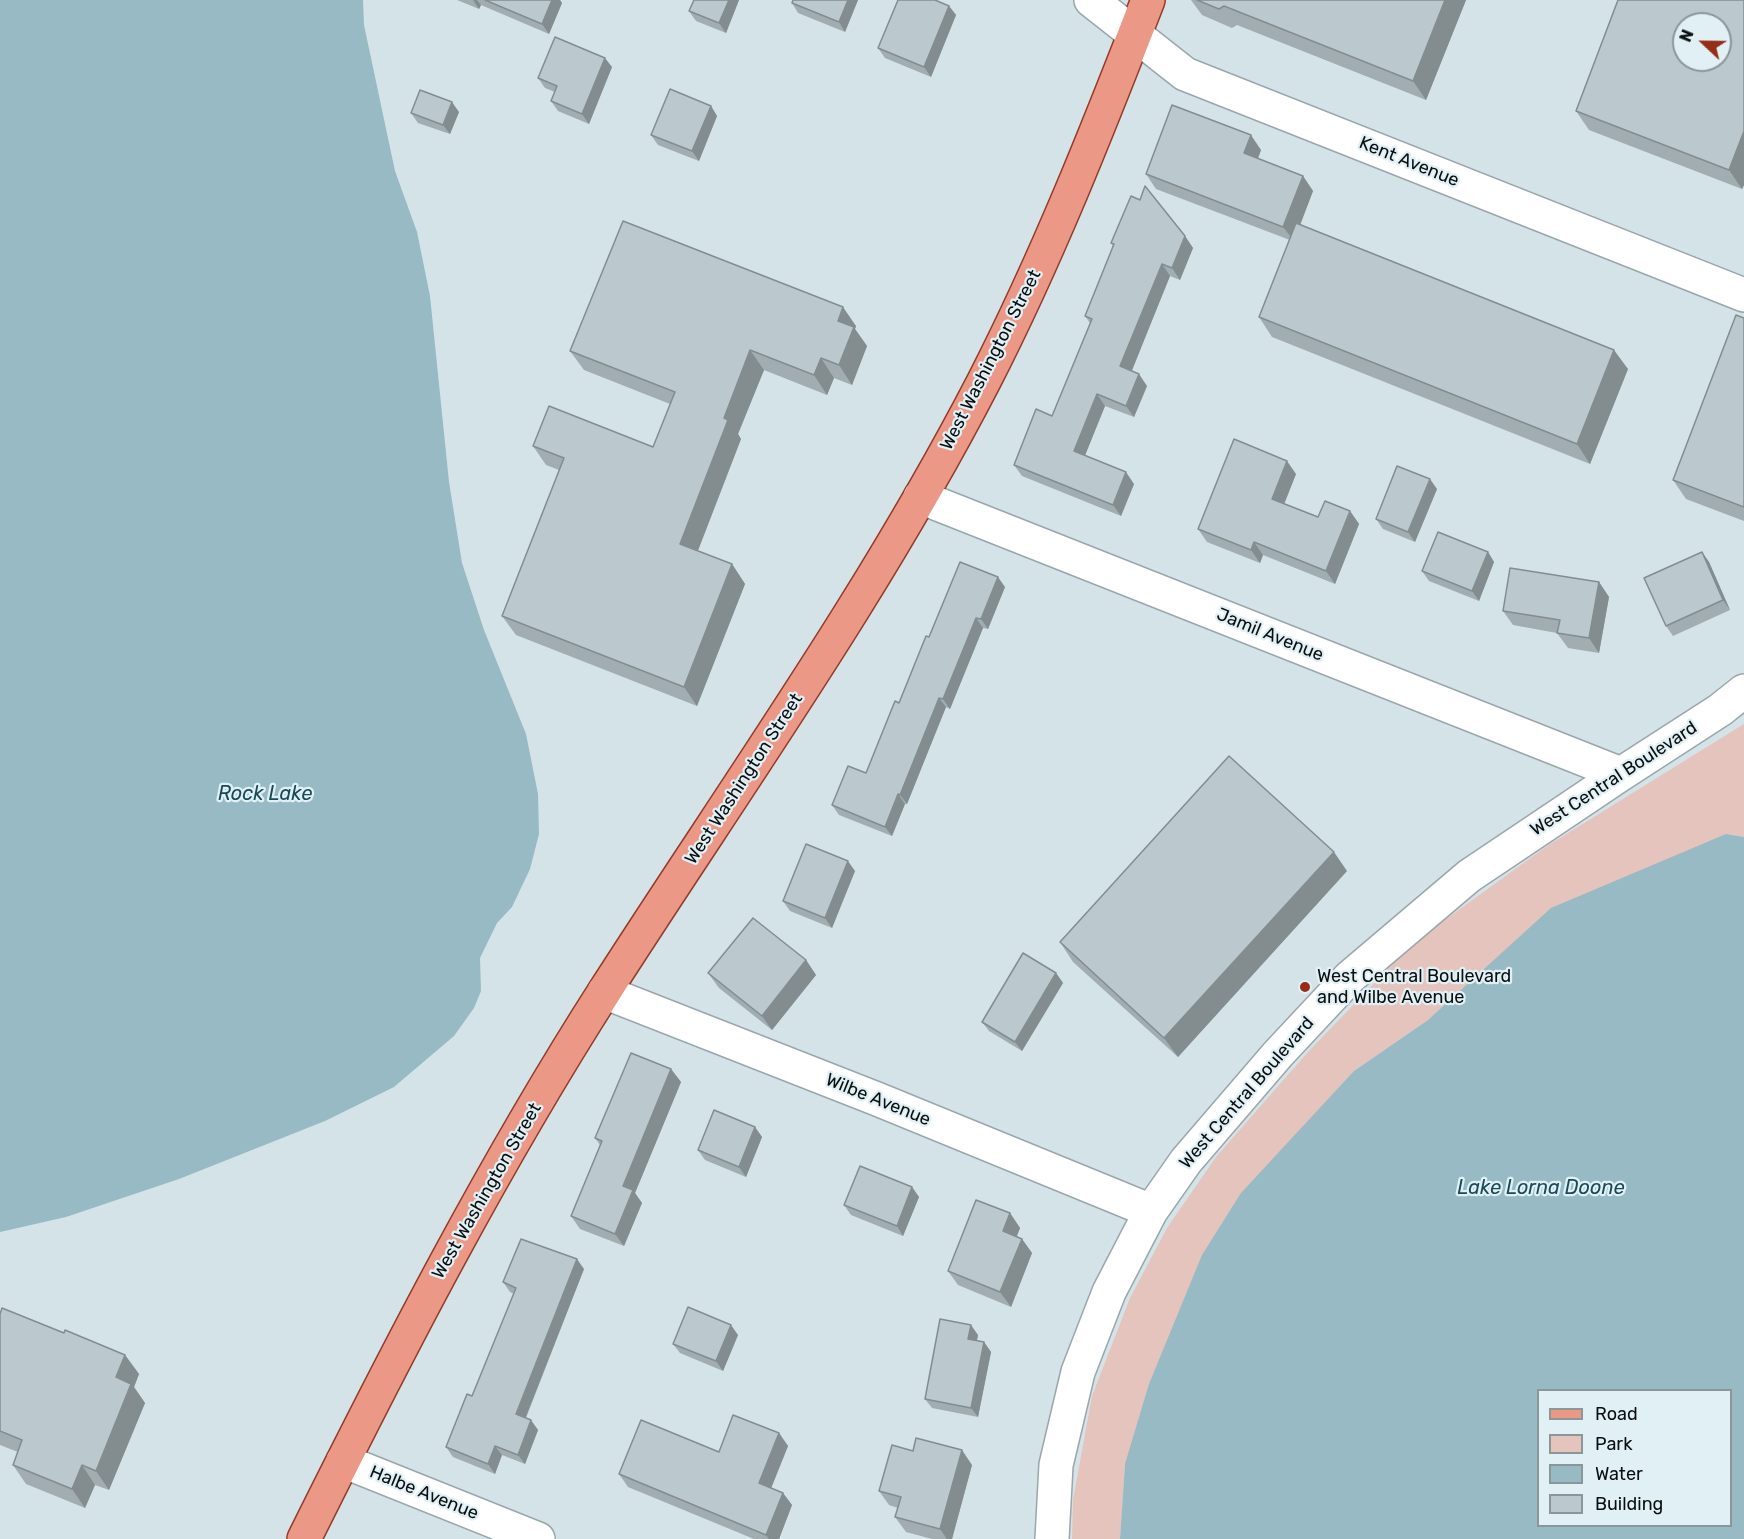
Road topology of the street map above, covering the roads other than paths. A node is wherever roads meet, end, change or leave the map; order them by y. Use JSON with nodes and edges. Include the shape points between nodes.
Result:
{"nodes":[{"id":1,"x":1091,"y":0,"type":"edge"},
{"id":2,"x":1148,"y":0,"type":"edge"},
{"id":3,"x":1135,"y":34,"type":"junction"},
{"id":4,"x":1744,"y":295,"type":"edge"},
{"id":5,"x":920,"y":497,"type":"junction"},
{"id":6,"x":1744,"y":691,"type":"edge"},
{"id":7,"x":1620,"y":774,"type":"junction"},
{"id":8,"x":604,"y":992,"type":"junction"},
{"id":9,"x":1151,"y":1211,"type":"junction"},
{"id":10,"x":343,"y":1461,"type":"junction"},
{"id":11,"x":304,"y":1539,"type":"edge"},
{"id":12,"x":538,"y":1539,"type":"edge"},
{"id":13,"x":1052,"y":1539,"type":"edge"}],
"edges":[{"from":1,"to":3,"type":"street","name":"Kent Avenue"},
{"from":2,"to":3,"type":"main road","name":"West Washington Street"},
{"from":3,"to":4,"type":"street","name":"Kent Avenue","via":[[1185,74]]},
{"from":3,"to":5,"type":"main road","name":"West Washington Street","via":[[1050,243],[984,381]]},
{"from":5,"to":7,"type":"street","name":"Jamil Avenue"},
{"from":5,"to":8,"type":"main road","name":"West Washington Street","via":[[841,631]]},
{"from":6,"to":7,"type":"street","name":"West Central Boulevard"},
{"from":7,"to":9,"type":"street","name":"West Central Boulevard","via":[[1469,876],[1350,978],[1186,1161]]},
{"from":8,"to":9,"type":"street","name":"Wilbe Avenue"},
{"from":8,"to":10,"type":"main road","name":"West Washington Street","via":[[447,1260]]},
{"from":9,"to":13,"type":"street","name":"West Central Boulevard","via":[[1109,1292],[1078,1372],[1056,1465]]},
{"from":10,"to":11,"type":"main road","name":"West Washington Street"},
{"from":10,"to":12,"type":"street","name":"Halbe Avenue"}]}
